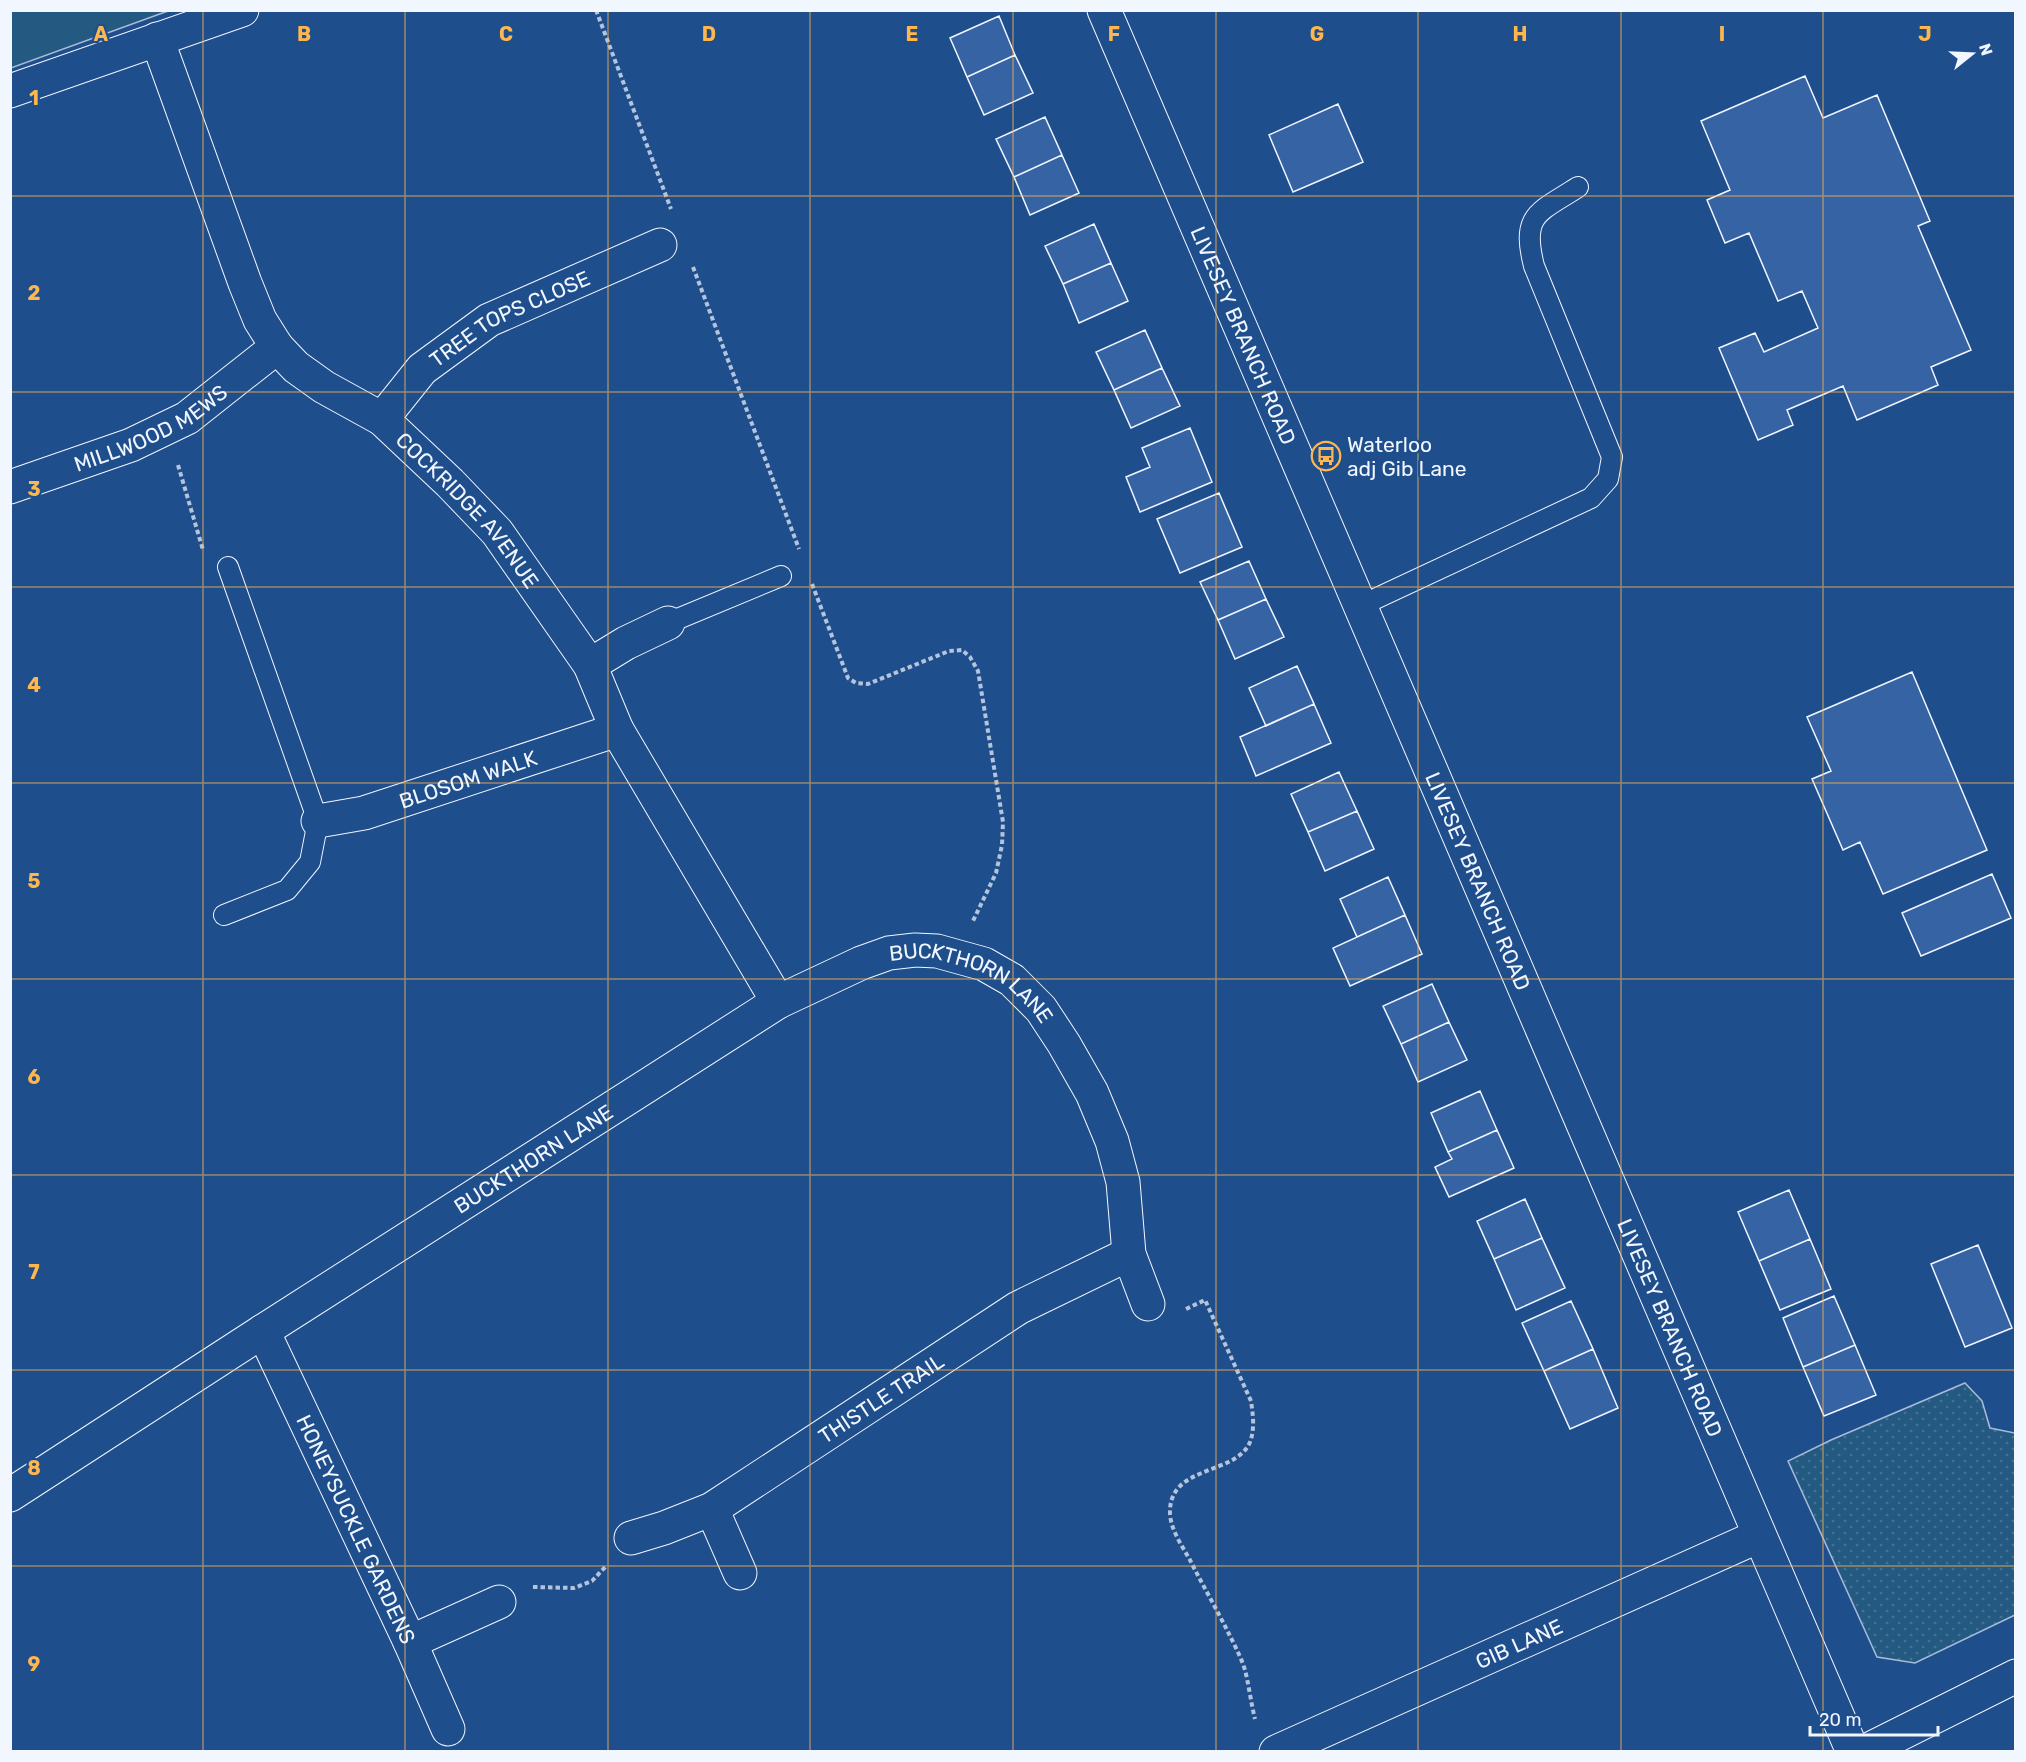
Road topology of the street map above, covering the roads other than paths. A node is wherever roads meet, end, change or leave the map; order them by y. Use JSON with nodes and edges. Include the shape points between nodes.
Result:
{"nodes":[{"id":1,"x":242,"y":10,"type":"edge"},
{"id":2,"x":1108,"y":12,"type":"edge"},
{"id":3,"x":157,"y":39,"type":"junction"},
{"id":4,"x":10,"y":91,"type":"edge"},
{"id":5,"x":1578,"y":187,"type":"dead end"},
{"id":6,"x":660,"y":245,"type":"dead end"},
{"id":7,"x":277,"y":347,"type":"junction"},
{"id":8,"x":382,"y":419,"type":"junction"},
{"id":9,"x":10,"y":488,"type":"edge"},
{"id":10,"x":228,"y":567,"type":"road end"},
{"id":11,"x":781,"y":576,"type":"dead end"},
{"id":12,"x":1360,"y":606,"type":"junction"},
{"id":13,"x":668,"y":622,"type":"joint"},
{"id":14,"x":590,"y":665,"type":"junction"},
{"id":15,"x":617,"y":730,"type":"junction"},
{"id":16,"x":318,"y":821,"type":"junction"},
{"id":17,"x":224,"y":915,"type":"dead end"},
{"id":18,"x":778,"y":1002,"type":"junction"},
{"id":19,"x":1129,"y":1254,"type":"junction"},
{"id":20,"x":1148,"y":1304,"type":"road end"},
{"id":21,"x":262,"y":1331,"type":"junction"},
{"id":22,"x":10,"y":1495,"type":"edge"},
{"id":23,"x":712,"y":1509,"type":"junction"},
{"id":24,"x":1759,"y":1536,"type":"junction"},
{"id":25,"x":630,"y":1538,"type":"road end"},
{"id":26,"x":740,"y":1573,"type":"dead end"},
{"id":27,"x":499,"y":1602,"type":"road end"},
{"id":28,"x":410,"y":1642,"type":"junction"},
{"id":29,"x":2016,"y":1676,"type":"edge"},
{"id":30,"x":448,"y":1729,"type":"dead end"},
{"id":31,"x":1276,"y":1752,"type":"edge"},
{"id":32,"x":1853,"y":1752,"type":"edge"},
{"id":33,"x":1864,"y":1752,"type":"edge"}],
"edges":[{"from":1,"to":3,"type":"street"},
{"from":2,"to":12,"type":"street","name":"LIVESEY BRANCH ROAD"},
{"from":3,"to":4,"type":"street"},
{"from":3,"to":7,"type":"street","name":"COCKRIDGE AVENUE","via":[[245,283],[260,320]]},
{"from":5,"to":12,"type":"lane","via":[[1539,212],[1529,228],[1529,246],[1612,458],[1608,479],[1591,498]]},
{"from":6,"to":8,"type":"street","name":"TREE TOPS CLOSE","via":[[489,320],[422,369]]},
{"from":7,"to":8,"type":"street","name":"COCKRIDGE AVENUE","via":[[324,387]]},
{"from":7,"to":9,"type":"street","name":"MILLWOOD MEWS","via":[[187,418],[131,445]]},
{"from":8,"to":14,"type":"street","name":"COCKRIDGE AVENUE","via":[[497,532]]},
{"from":10,"to":16,"type":"lane"},
{"from":11,"to":13,"type":"lane"},
{"from":12,"to":24,"type":"street","name":"LIVESEY BRANCH ROAD"},
{"from":13,"to":14,"type":"street"},
{"from":14,"to":15,"type":"street","name":"COCKRIDGE AVENUE"},
{"from":15,"to":16,"type":"street","name":"BLOSOM WALK","via":[[364,813]]},
{"from":15,"to":18,"type":"street","name":"COCKRIDGE AVENUE"},
{"from":16,"to":17,"type":"lane","via":[[310,862],[287,890]]},
{"from":18,"to":19,"type":"street","name":"BUCKTHORN LANE","via":[[861,963],[889,953],[915,950],[936,951],[984,964],[1012,980],[1041,1010],[1092,1093],[1124,1182]]},
{"from":18,"to":21,"type":"street","name":"BUCKTHORN LANE"},
{"from":19,"to":20,"type":"street"},
{"from":19,"to":23,"type":"street","name":"THISTLE TRAIL","via":[[1018,1308]]},
{"from":21,"to":22,"type":"street","name":"BUCKTHORN LANE"},
{"from":21,"to":28,"type":"street","name":"HONEYSUCKLE GARDENS"},
{"from":23,"to":25,"type":"street","name":"THISTLE TRAIL"},
{"from":23,"to":26,"type":"street"},
{"from":24,"to":31,"type":"street","name":"GIB LANE"},
{"from":24,"to":32,"type":"street","name":"LIVESEY BRANCH ROAD"},
{"from":27,"to":28,"type":"street"},
{"from":28,"to":30,"type":"street","name":"HONEYSUCKLE GARDENS"},
{"from":29,"to":33,"type":"street"}]}
